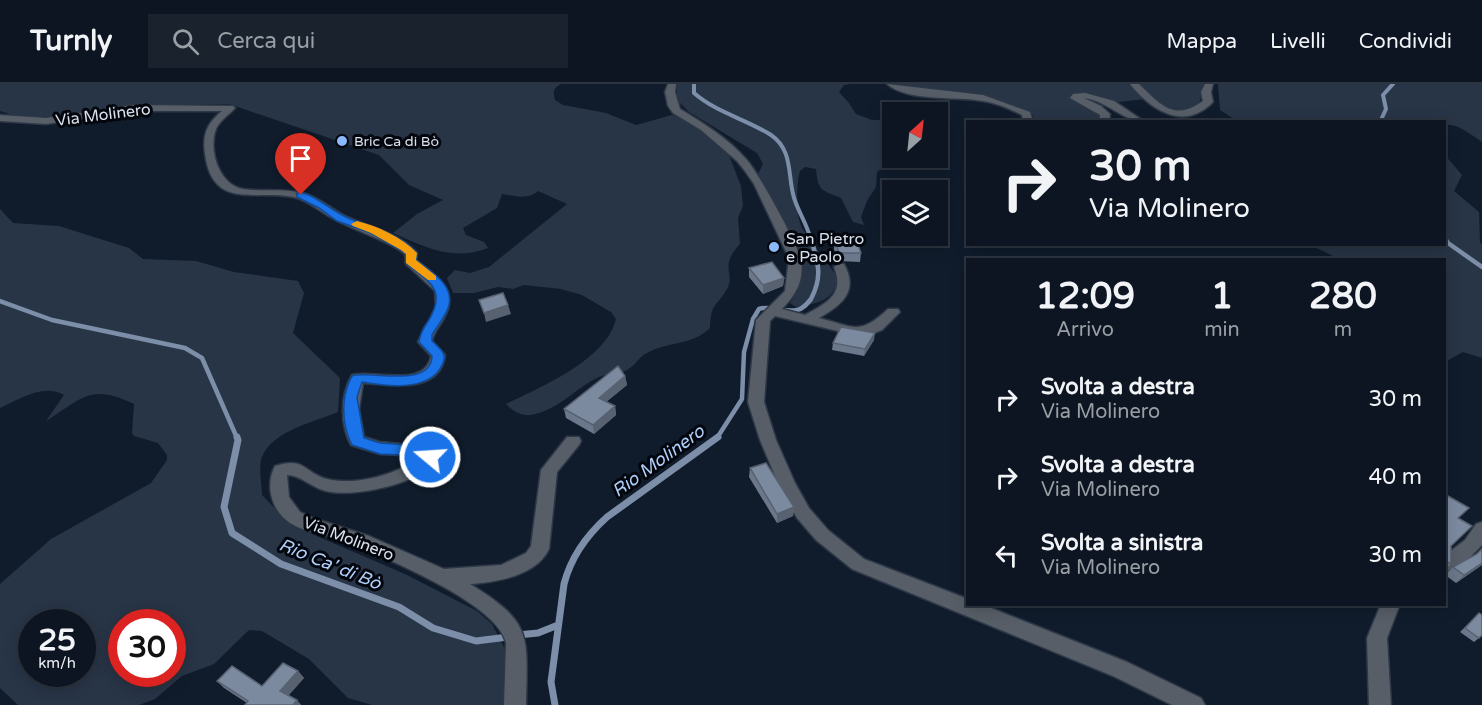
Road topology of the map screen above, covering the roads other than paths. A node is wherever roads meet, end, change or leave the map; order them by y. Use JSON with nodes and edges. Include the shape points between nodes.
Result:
{"nodes":[{"id":1,"x":672,"y":84,"type":"edge"},
{"id":2,"x":891,"y":84,"type":"edge"},
{"id":3,"x":1134,"y":84,"type":"edge"},
{"id":4,"x":1209,"y":84,"type":"edge"},
{"id":5,"x":0,"y":117,"type":"edge"},
{"id":6,"x":1028,"y":120,"type":"edge"},
{"id":7,"x":1104,"y":120,"type":"edge"},
{"id":8,"x":1138,"y":120,"type":"edge"},
{"id":9,"x":840,"y":267,"type":"dead end"},
{"id":10,"x":776,"y":308,"type":"junction"},
{"id":11,"x":893,"y":312,"type":"dead end"},
{"id":12,"x":807,"y":319,"type":"junction"},
{"id":13,"x":573,"y":441,"type":"dead end"},
{"id":14,"x":1482,"y":529,"type":"edge"},
{"id":15,"x":1446,"y":564,"type":"edge"},
{"id":16,"x":443,"y":577,"type":"junction"},
{"id":17,"x":1390,"y":606,"type":"edge"},
{"id":18,"x":515,"y":705,"type":"edge"},
{"id":19,"x":1194,"y":705,"type":"edge"},
{"id":20,"x":1380,"y":705,"type":"edge"}],
"edges":[{"from":1,"to":10,"type":"street","via":[[673,106],[741,159],[759,184],[787,239],[795,258],[795,278],[791,292]]},
{"from":2,"to":6,"type":"street","via":[[909,91],[997,102],[1027,114]]},
{"from":3,"to":4,"type":"street","via":[[1159,107],[1180,115],[1196,111],[1208,102]]},
{"from":5,"to":16,"type":"street","name":"Via Molinero","via":[[46,121],[133,108],[230,108],[211,129],[210,155],[218,181],[242,193],[301,195],[341,219],[386,236],[411,253],[410,261],[437,282],[443,293],[443,305],[425,342],[439,360],[424,376],[412,380],[357,379],[351,397],[357,441],[380,448],[429,451],[430,457],[418,469],[356,485],[327,485],[310,480],[292,466],[281,470],[278,488],[290,513],[301,520],[371,544]]},
{"from":7,"to":8,"type":"street","via":[[1105,114],[1098,108],[1076,96],[1113,104]]},
{"from":9,"to":12,"type":"street","via":[[845,281],[842,291],[834,302]]},
{"from":10,"to":12,"type":"street"},
{"from":10,"to":19,"type":"street","via":[[763,320],[756,402],[787,485],[822,535],[858,564],[1120,669]]},
{"from":11,"to":12,"type":"street","via":[[877,327],[863,333]]},
{"from":13,"to":16,"type":"street","via":[[549,470],[540,549],[532,558],[504,572]]},
{"from":14,"to":15,"type":"street","via":[[1471,545]]},
{"from":16,"to":18,"type":"street","name":"Via Molinero","via":[[496,611],[514,637]]},
{"from":17,"to":20,"type":"street","via":[[1377,638]]}]}
